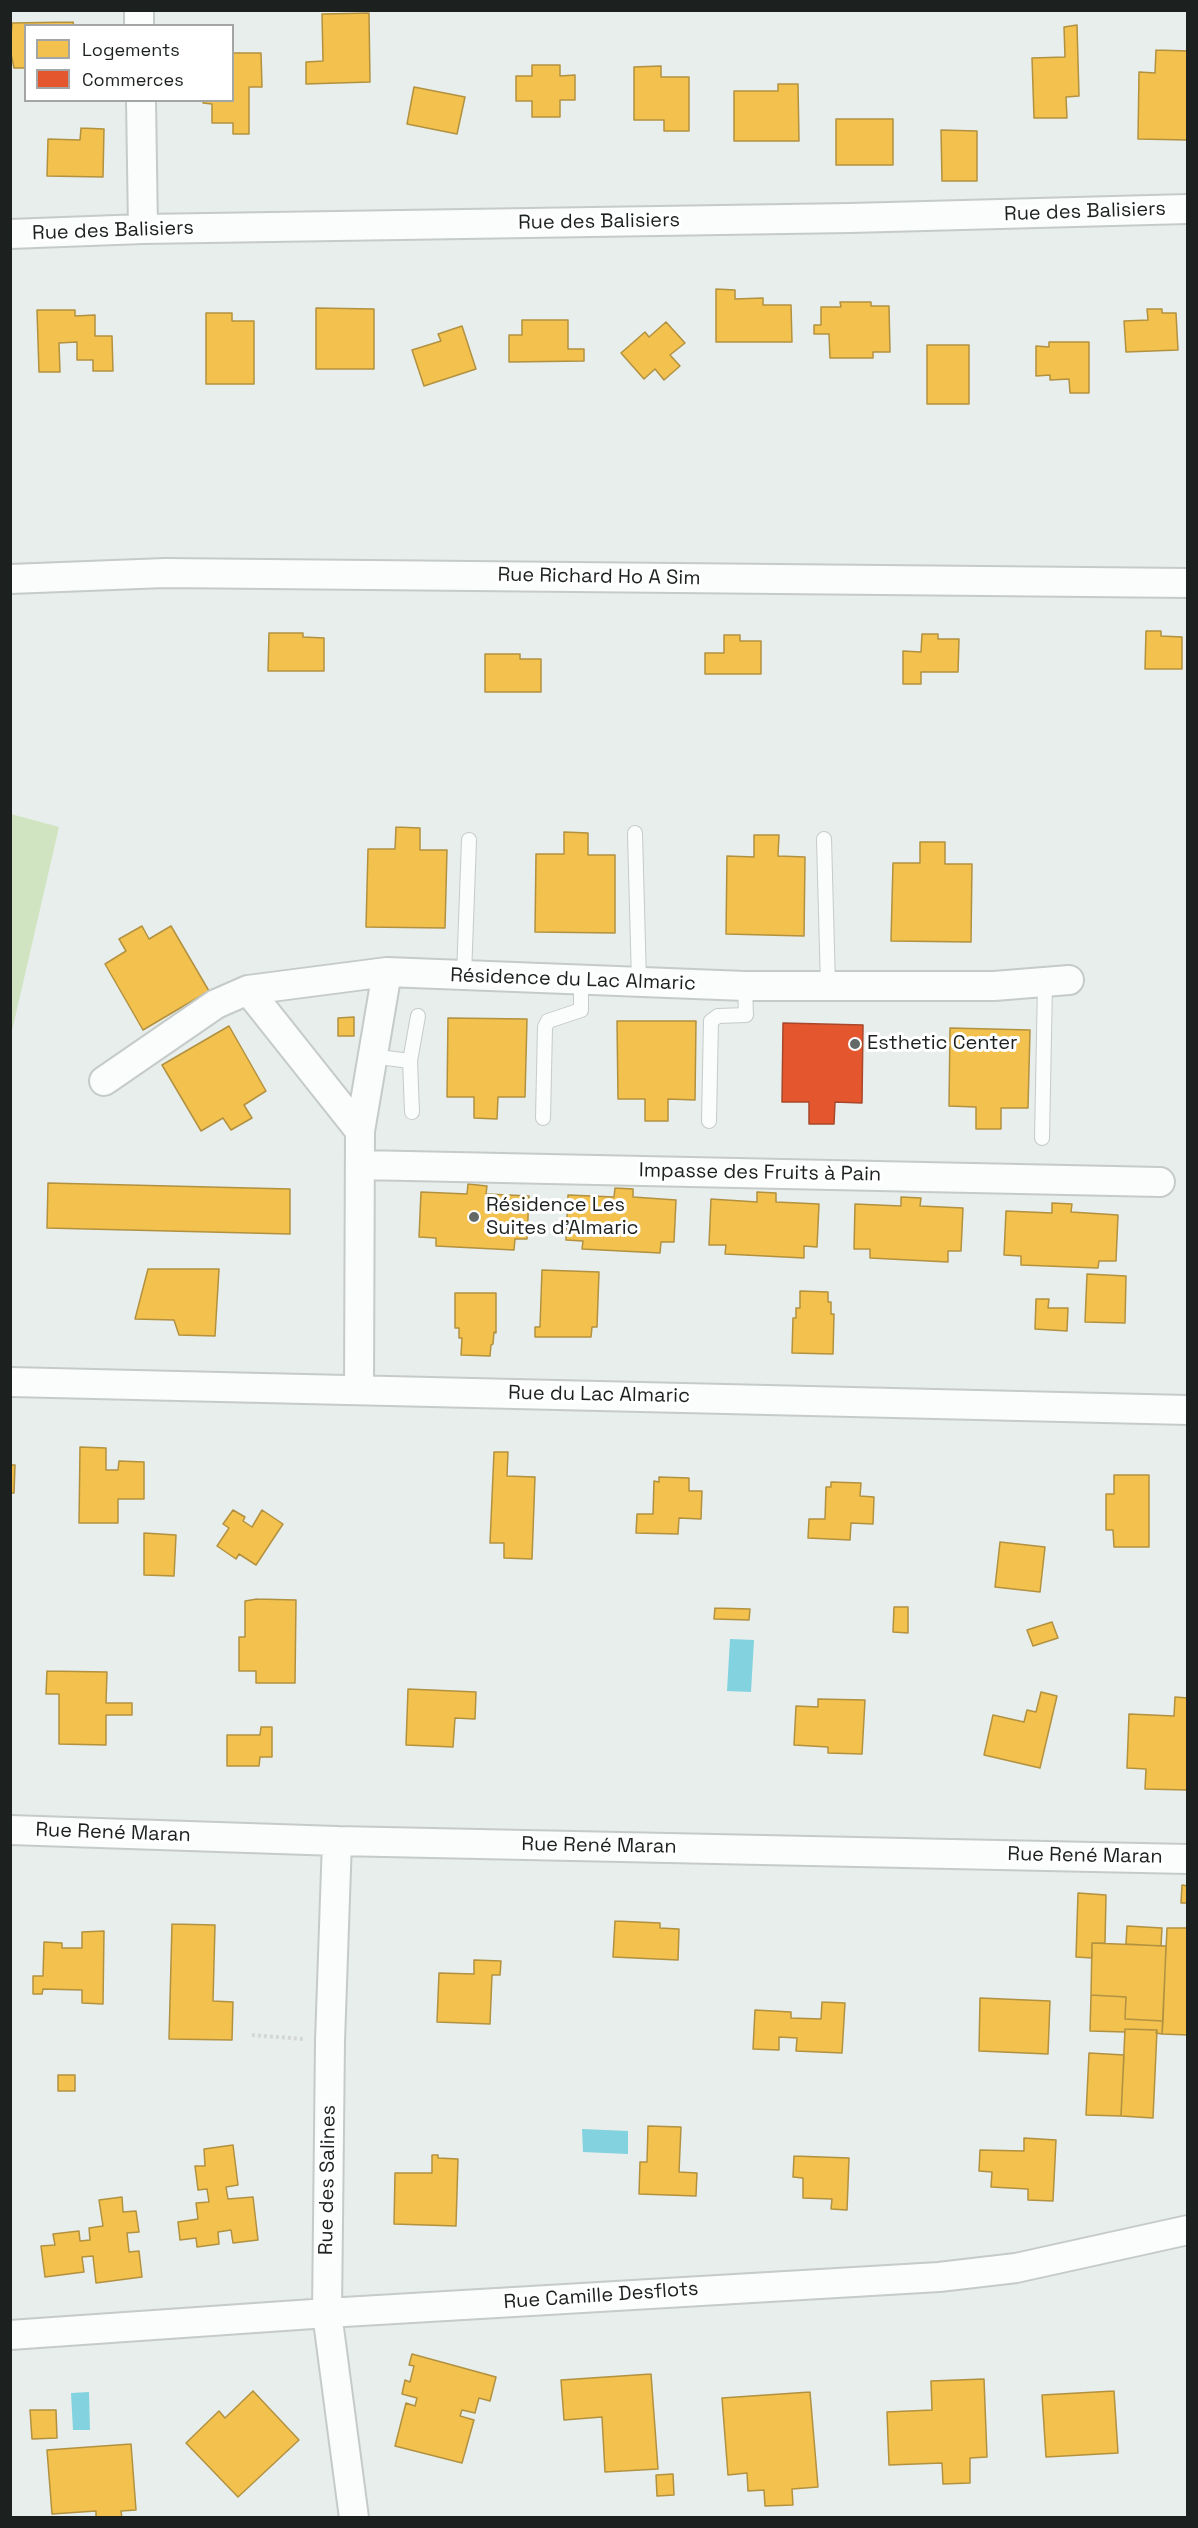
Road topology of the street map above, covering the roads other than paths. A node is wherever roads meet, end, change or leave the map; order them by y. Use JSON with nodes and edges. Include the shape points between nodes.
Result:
{"nodes":[{"id":1,"x":141,"y":102,"type":"edge"},
{"id":2,"x":1188,"y":209,"type":"edge"},
{"id":3,"x":143,"y":229,"type":"junction"},
{"id":4,"x":10,"y":234,"type":"edge"},
{"id":5,"x":10,"y":579,"type":"edge"},
{"id":6,"x":1188,"y":583,"type":"edge"},
{"id":7,"x":635,"y":833,"type":"dead end"},
{"id":8,"x":824,"y":839,"type":"dead end"},
{"id":9,"x":469,"y":840,"type":"dead end"},
{"id":10,"x":387,"y":972,"type":"junction"},
{"id":11,"x":464,"y":975,"type":"junction"},
{"id":12,"x":582,"y":980,"type":"junction"},
{"id":13,"x":1057,"y":981,"type":"joint"},
{"id":14,"x":639,"y":982,"type":"junction"},
{"id":15,"x":745,"y":986,"type":"junction"},
{"id":16,"x":828,"y":986,"type":"junction"},
{"id":17,"x":248,"y":990,"type":"junction"},
{"id":18,"x":418,"y":1016,"type":"dead end"},
{"id":19,"x":371,"y":1056,"type":"junction"},
{"id":20,"x":410,"y":1061,"type":"junction"},
{"id":21,"x":104,"y":1082,"type":"dead end"},
{"id":22,"x":412,"y":1112,"type":"dead end"},
{"id":23,"x":543,"y":1118,"type":"dead end"},
{"id":24,"x":708,"y":1121,"type":"dead end"},
{"id":25,"x":360,"y":1131,"type":"junction"},
{"id":26,"x":1042,"y":1138,"type":"dead end"},
{"id":27,"x":361,"y":1165,"type":"junction"},
{"id":28,"x":1160,"y":1182,"type":"dead end"},
{"id":29,"x":10,"y":1382,"type":"edge"},
{"id":30,"x":359,"y":1389,"type":"junction"},
{"id":31,"x":1188,"y":1410,"type":"edge"},
{"id":32,"x":10,"y":1830,"type":"edge"},
{"id":33,"x":337,"y":1841,"type":"junction"},
{"id":34,"x":1188,"y":1858,"type":"edge"},
{"id":35,"x":1188,"y":2230,"type":"edge"},
{"id":36,"x":327,"y":2313,"type":"junction"},
{"id":37,"x":10,"y":2335,"type":"edge"},
{"id":38,"x":354,"y":2517,"type":"edge"}],
"edges":[{"from":1,"to":3,"type":"street"},
{"from":2,"to":3,"type":"street","name":"Rue des Balisiers"},
{"from":3,"to":4,"type":"street","name":"Rue des Balisiers"},
{"from":5,"to":6,"type":"street","name":"Rue Richard Ho A Sim","via":[[177,573]]},
{"from":7,"to":14,"type":"lane"},
{"from":8,"to":16,"type":"lane"},
{"from":9,"to":11,"type":"lane"},
{"from":10,"to":11,"type":"street","name":"Résidence du Lac Almaric"},
{"from":10,"to":17,"type":"street","name":"Résidence du Lac Almaric"},
{"from":10,"to":19,"type":"street"},
{"from":11,"to":12,"type":"street","name":"Résidence du Lac Almaric"},
{"from":12,"to":14,"type":"street","name":"Résidence du Lac Almaric"},
{"from":12,"to":23,"type":"lane","via":[[581,1010],[548,1020],[545,1027]]},
{"from":13,"to":16,"type":"street","name":"Résidence du Lac Almaric","via":[[994,986]]},
{"from":13,"to":26,"type":"lane"},
{"from":14,"to":15,"type":"street","name":"Résidence du Lac Almaric"},
{"from":15,"to":16,"type":"street","name":"Résidence du Lac Almaric"},
{"from":15,"to":24,"type":"lane","via":[[746,1015],[718,1016],[711,1021]]},
{"from":17,"to":21,"type":"street","name":"Résidence du Lac Almaric","via":[[216,1004]]},
{"from":17,"to":25,"type":"street"},
{"from":18,"to":20,"type":"lane"},
{"from":19,"to":20,"type":"lane"},
{"from":19,"to":25,"type":"street"},
{"from":20,"to":22,"type":"lane"},
{"from":25,"to":27,"type":"street"},
{"from":27,"to":28,"type":"street","name":"Impasse des Fruits à Pain"},
{"from":27,"to":30,"type":"street"},
{"from":29,"to":30,"type":"street","name":"Rue du Lac Almaric"},
{"from":30,"to":31,"type":"street","name":"Rue du Lac Almaric"},
{"from":32,"to":33,"type":"street","name":"Rue René Maran"},
{"from":33,"to":34,"type":"street","name":"Rue René Maran"},
{"from":33,"to":36,"type":"street","name":"Rue des Salines"},
{"from":35,"to":36,"type":"street","name":"Rue Camille Desflots","via":[[1016,2268],[939,2277]]},
{"from":36,"to":37,"type":"street","name":"Rue Camille Desflots"},
{"from":36,"to":38,"type":"street","name":"Rue des Salines"}]}
